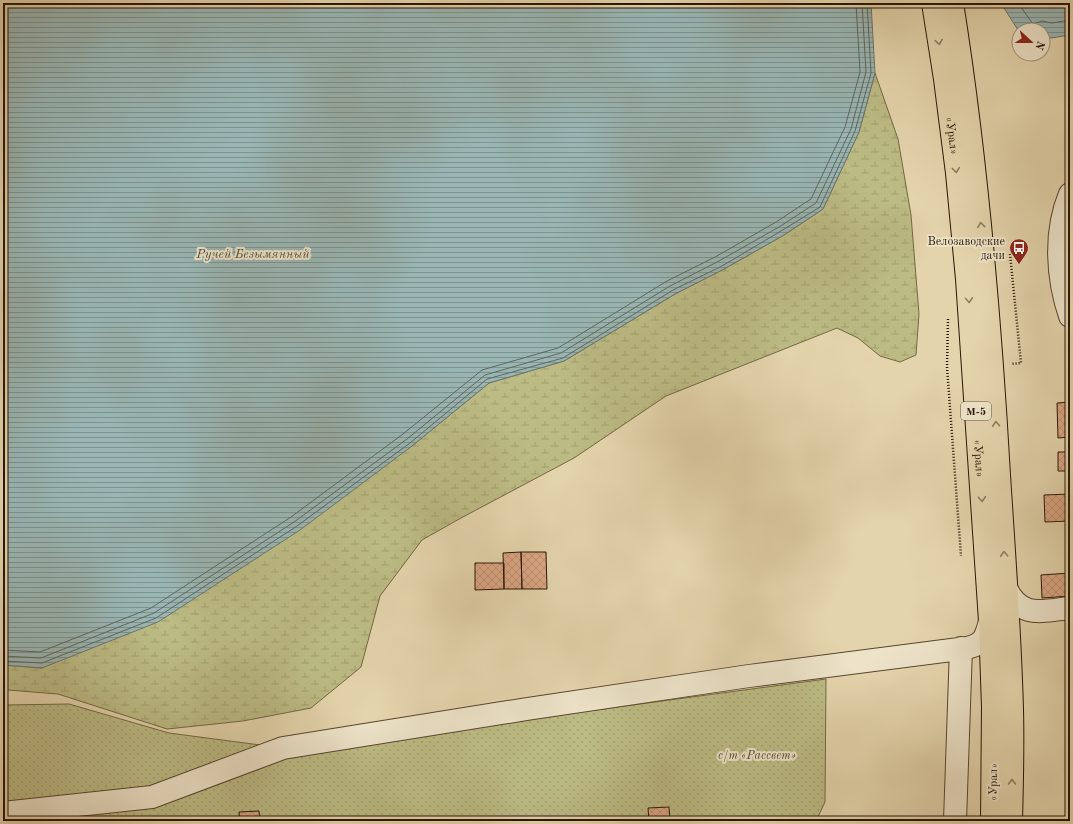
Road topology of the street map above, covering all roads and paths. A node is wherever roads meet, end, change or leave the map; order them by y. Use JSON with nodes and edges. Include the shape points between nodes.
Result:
{"nodes":[{"id":1,"x":933,"y":3,"type":"edge"},
{"id":2,"x":952,"y":3,"type":"edge"},
{"id":3,"x":1070,"y":194,"type":"edge"},
{"id":4,"x":1070,"y":316,"type":"edge"},
{"id":5,"x":1006,"y":588,"type":"junction"},
{"id":6,"x":1070,"y":608,"type":"edge"},
{"id":7,"x":1036,"y":611,"type":"junction"},
{"id":8,"x":990,"y":622,"type":"junction"},
{"id":9,"x":1009,"y":643,"type":"junction"},
{"id":10,"x":966,"y":648,"type":"junction"},
{"id":11,"x":991,"y":664,"type":"junction"},
{"id":12,"x":3,"y":813,"type":"edge"},
{"id":13,"x":955,"y":821,"type":"edge"},
{"id":14,"x":992,"y":821,"type":"edge"},
{"id":15,"x":1011,"y":821,"type":"edge"}],
"edges":[{"from":1,"to":8,"type":"highway","name":"«Урал»","number":"М-5","one_way":true,"via":[[948,102],[967,278]]},
{"from":5,"to":2,"type":"highway","name":"«Урал»","number":"М-5","one_way":true,"via":[[985,269],[976,172]]},
{"from":3,"to":4,"type":"lane","via":[[1058,241],[1065,303]]},
{"from":5,"to":7,"type":"lane","via":[[1019,607]]},
{"from":5,"to":9,"type":"highway","name":"«Урал»","number":"М-5"},
{"from":6,"to":7,"type":"lane"},
{"from":7,"to":9,"type":"lane","via":[[1028,613],[1020,620]]},
{"from":8,"to":10,"type":"lane","via":[[982,641]]},
{"from":8,"to":11,"type":"highway","name":"«Урал»","number":"М-5"},
{"from":15,"to":9,"type":"highway","name":"«Урал»","number":"М-5","one_way":true,"via":[[1012,711]]},
{"from":10,"to":11,"type":"lane","via":[[982,650]]},
{"from":10,"to":12,"type":"lane","via":[[550,705],[283,748],[152,797]]},
{"from":10,"to":13,"type":"lane"},
{"from":11,"to":14,"type":"highway","name":"«Урал»","number":"М-5"}]}
